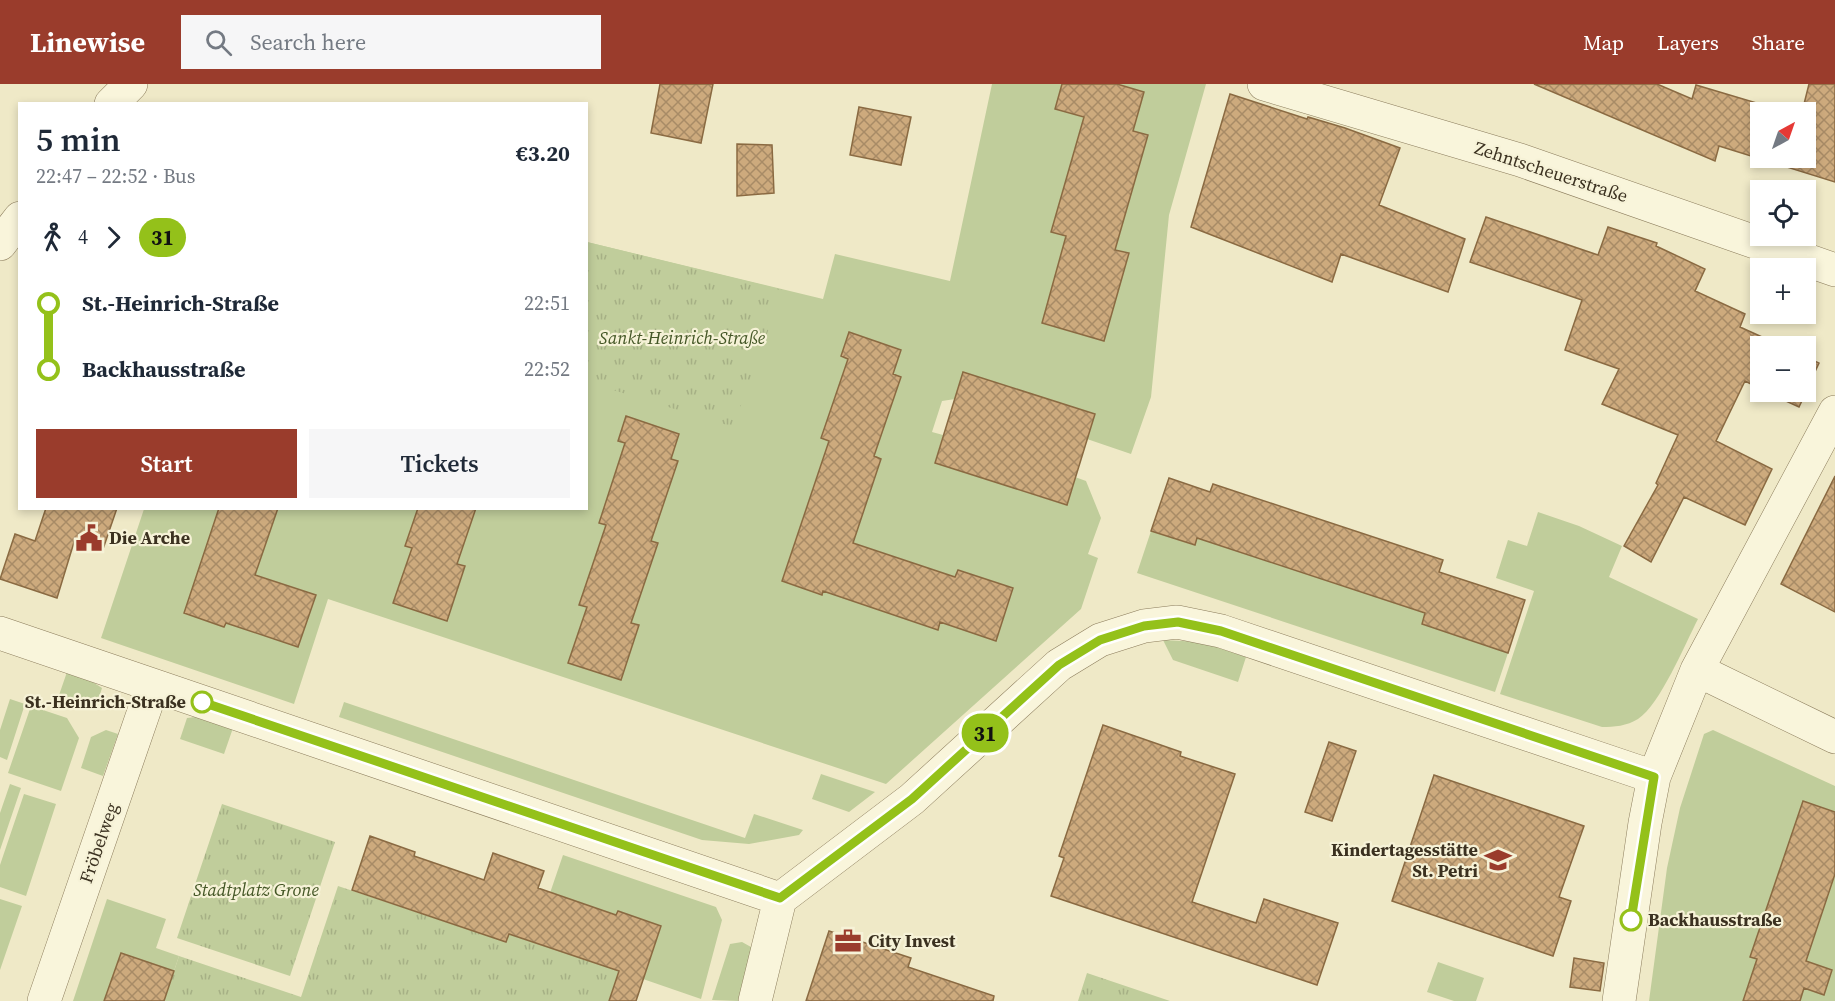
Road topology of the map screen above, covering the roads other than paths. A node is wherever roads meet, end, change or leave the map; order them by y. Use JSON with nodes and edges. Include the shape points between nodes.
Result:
{"nodes":[{"id":1,"x":132,"y":84,"type":"edge"},
{"id":2,"x":1264,"y":84,"type":"edge"},
{"id":3,"x":113,"y":102,"type":"edge"},
{"id":4,"x":18,"y":221,"type":"edge"},
{"id":5,"x":0,"y":244,"type":"edge"},
{"id":6,"x":1835,"y":270,"type":"edge"},
{"id":7,"x":1835,"y":412,"type":"edge"},
{"id":8,"x":0,"y":633,"type":"edge"},
{"id":9,"x":1697,"y":670,"type":"junction"},
{"id":10,"x":153,"y":685,"type":"junction"},
{"id":11,"x":1835,"y":737,"type":"edge"},
{"id":12,"x":1654,"y":777,"type":"junction"},
{"id":13,"x":780,"y":898,"type":"junction"},
{"id":14,"x":44,"y":1001,"type":"edge"},
{"id":15,"x":755,"y":1001,"type":"edge"},
{"id":16,"x":1619,"y":1001,"type":"edge"}],
"edges":[{"from":1,"to":3,"type":"street"},
{"from":2,"to":6,"type":"street","name":"Zehntscheuerstraße","via":[[1520,159]]},
{"from":4,"to":5,"type":"street"},
{"from":7,"to":9,"type":"street"},
{"from":8,"to":10,"type":"street"},
{"from":9,"to":11,"type":"street"},
{"from":9,"to":12,"type":"street"},
{"from":10,"to":13,"type":"street"},
{"from":10,"to":14,"type":"street","name":"Fröbelweg"},
{"from":12,"to":13,"type":"street","via":[[1221,631],[1178,622],[1144,626],[1100,640],[1059,665],[912,799]]},
{"from":12,"to":16,"type":"street"},
{"from":13,"to":15,"type":"street"}]}
